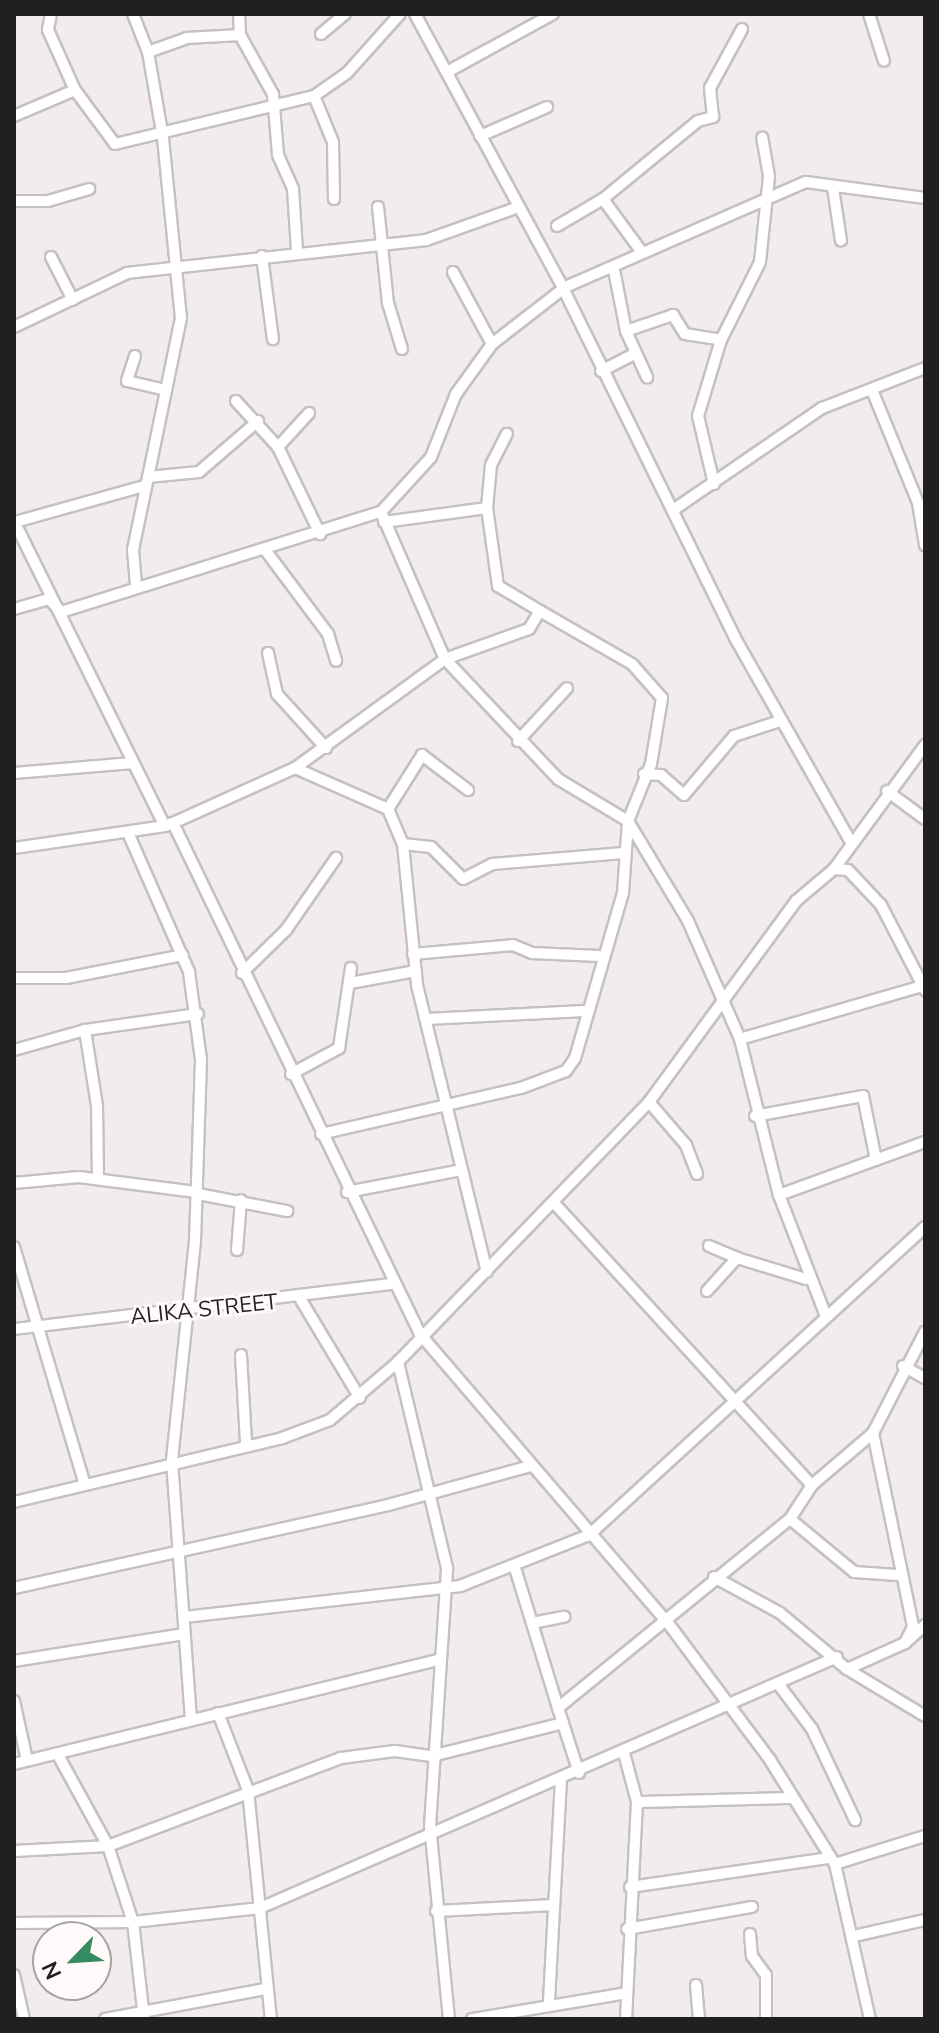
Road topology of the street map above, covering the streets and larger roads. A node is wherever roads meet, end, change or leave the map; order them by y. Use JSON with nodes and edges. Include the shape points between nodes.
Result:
{"nodes":[{"id":1,"x":51,"y":14,"type":"edge"},
{"id":2,"x":133,"y":14,"type":"edge"},
{"id":3,"x":239,"y":14,"type":"edge"},
{"id":4,"x":345,"y":14,"type":"edge"},
{"id":5,"x":415,"y":14,"type":"edge"},
{"id":6,"x":553,"y":14,"type":"edge"},
{"id":7,"x":869,"y":14,"type":"edge"},
{"id":8,"x":399,"y":17,"type":"edge"},
{"id":9,"x":421,"y":25,"type":"junction"},
{"id":10,"x":742,"y":29,"type":"dead end"},
{"id":11,"x":321,"y":34,"type":"dead end"},
{"id":12,"x":240,"y":35,"type":"junction"},
{"id":13,"x":148,"y":52,"type":"junction"},
{"id":14,"x":884,"y":61,"type":"dead end"},
{"id":15,"x":447,"y":72,"type":"junction"},
{"id":16,"x":75,"y":90,"type":"junction"},
{"id":17,"x":314,"y":96,"type":"junction"},
{"id":18,"x":547,"y":107,"type":"dead end"},
{"id":19,"x":274,"y":109,"type":"junction"},
{"id":20,"x":14,"y":116,"type":"edge"},
{"id":21,"x":480,"y":136,"type":"junction"},
{"id":22,"x":163,"y":138,"type":"junction"},
{"id":23,"x":762,"y":138,"type":"dead end"},
{"id":24,"x":833,"y":188,"type":"junction"},
{"id":25,"x":89,"y":189,"type":"dead end"},
{"id":26,"x":767,"y":194,"type":"junction"},
{"id":27,"x":925,"y":198,"type":"edge"},
{"id":28,"x":334,"y":199,"type":"dead end"},
{"id":29,"x":603,"y":199,"type":"junction"},
{"id":30,"x":14,"y":201,"type":"edge"},
{"id":31,"x":378,"y":207,"type":"dead end"},
{"id":32,"x":516,"y":208,"type":"junction"},
{"id":33,"x":505,"y":214,"type":"junction"},
{"id":34,"x":522,"y":220,"type":"junction"},
{"id":35,"x":557,"y":226,"type":"dead end"},
{"id":36,"x":841,"y":240,"type":"dead end"},
{"id":37,"x":383,"y":246,"type":"junction"},
{"id":38,"x":297,"y":251,"type":"junction"},
{"id":39,"x":641,"y":251,"type":"junction"},
{"id":40,"x":262,"y":256,"type":"junction"},
{"id":41,"x":51,"y":257,"type":"dead end"},
{"id":42,"x":179,"y":268,"type":"junction"},
{"id":43,"x":614,"y":270,"type":"junction"},
{"id":44,"x":453,"y":272,"type":"dead end"},
{"id":45,"x":561,"y":290,"type":"junction"},
{"id":46,"x":73,"y":300,"type":"junction"},
{"id":47,"x":14,"y":327,"type":"edge"},
{"id":48,"x":626,"y":331,"type":"junction"},
{"id":49,"x":273,"y":339,"type":"dead end"},
{"id":50,"x":721,"y":340,"type":"junction"},
{"id":51,"x":492,"y":344,"type":"junction"},
{"id":52,"x":402,"y":349,"type":"dead end"},
{"id":53,"x":635,"y":354,"type":"junction"},
{"id":54,"x":135,"y":356,"type":"dead end"},
{"id":55,"x":925,"y":368,"type":"edge"},
{"id":56,"x":601,"y":371,"type":"junction"},
{"id":57,"x":647,"y":377,"type":"dead end"},
{"id":58,"x":166,"y":390,"type":"junction"},
{"id":59,"x":872,"y":390,"type":"junction"},
{"id":60,"x":236,"y":401,"type":"dead end"},
{"id":61,"x":309,"y":413,"type":"dead end"},
{"id":62,"x":258,"y":421,"type":"junction"},
{"id":63,"x":507,"y":434,"type":"dead end"},
{"id":64,"x":278,"y":447,"type":"junction"},
{"id":65,"x":146,"y":481,"type":"junction"},
{"id":66,"x":714,"y":484,"type":"junction"},
{"id":67,"x":487,"y":508,"type":"junction"},
{"id":68,"x":676,"y":508,"type":"junction"},
{"id":69,"x":383,"y":517,"type":"junction"},
{"id":70,"x":14,"y":521,"type":"edge"},
{"id":71,"x":320,"y":534,"type":"junction"},
{"id":72,"x":925,"y":545,"type":"edge"},
{"id":73,"x":266,"y":551,"type":"junction"},
{"id":74,"x":136,"y":585,"type":"junction"},
{"id":75,"x":14,"y":609,"type":"edge"},
{"id":76,"x":540,"y":611,"type":"junction"},
{"id":77,"x":61,"y":612,"type":"junction"},
{"id":78,"x":268,"y":653,"type":"dead end"},
{"id":79,"x":445,"y":659,"type":"junction"},
{"id":80,"x":336,"y":661,"type":"dead end"},
{"id":81,"x":567,"y":688,"type":"dead end"},
{"id":82,"x":780,"y":721,"type":"junction"},
{"id":83,"x":518,"y":741,"type":"junction"},
{"id":84,"x":925,"y":745,"type":"edge"},
{"id":85,"x":326,"y":748,"type":"junction"},
{"id":86,"x":133,"y":763,"type":"junction"},
{"id":87,"x":295,"y":768,"type":"junction"},
{"id":88,"x":14,"y":773,"type":"edge"},
{"id":89,"x":644,"y":774,"type":"junction"},
{"id":90,"x":468,"y":790,"type":"dead end"},
{"id":91,"x":887,"y":791,"type":"junction"},
{"id":92,"x":388,"y":809,"type":"junction"},
{"id":93,"x":925,"y":819,"type":"edge"},
{"id":94,"x":628,"y":821,"type":"junction"},
{"id":95,"x":169,"y":824,"type":"junction"},
{"id":96,"x":129,"y":835,"type":"junction"},
{"id":97,"x":851,"y":842,"type":"junction"},
{"id":98,"x":403,"y":844,"type":"junction"},
{"id":99,"x":14,"y":848,"type":"edge"},
{"id":100,"x":624,"y":853,"type":"junction"},
{"id":101,"x":336,"y":858,"type":"dead end"},
{"id":102,"x":834,"y":869,"type":"junction"},
{"id":103,"x":413,"y":954,"type":"junction"},
{"id":104,"x":183,"y":955,"type":"junction"},
{"id":105,"x":599,"y":956,"type":"junction"},
{"id":106,"x":351,"y":968,"type":"dead end"},
{"id":107,"x":416,"y":971,"type":"junction"},
{"id":108,"x":242,"y":973,"type":"junction"},
{"id":109,"x":14,"y":978,"type":"edge"},
{"id":110,"x":350,"y":983,"type":"junction"},
{"id":111,"x":924,"y":988,"type":"edge"},
{"id":112,"x":723,"y":995,"type":"junction"},
{"id":113,"x":584,"y":1011,"type":"junction"},
{"id":114,"x":198,"y":1014,"type":"junction"},
{"id":115,"x":426,"y":1019,"type":"junction"},
{"id":116,"x":85,"y":1030,"type":"junction"},
{"id":117,"x":740,"y":1039,"type":"junction"},
{"id":118,"x":14,"y":1050,"type":"edge"},
{"id":119,"x":291,"y":1074,"type":"junction"},
{"id":120,"x":649,"y":1102,"type":"junction"},
{"id":121,"x":446,"y":1106,"type":"junction"},
{"id":122,"x":755,"y":1116,"type":"junction"},
{"id":123,"x":321,"y":1134,"type":"junction"},
{"id":124,"x":925,"y":1142,"type":"edge"},
{"id":125,"x":876,"y":1160,"type":"junction"},
{"id":126,"x":461,"y":1170,"type":"junction"},
{"id":127,"x":697,"y":1174,"type":"dead end"},
{"id":128,"x":98,"y":1178,"type":"junction"},
{"id":129,"x":14,"y":1183,"type":"edge"},
{"id":130,"x":347,"y":1192,"type":"junction"},
{"id":131,"x":197,"y":1193,"type":"junction"},
{"id":132,"x":779,"y":1195,"type":"junction"},
{"id":133,"x":241,"y":1200,"type":"junction"},
{"id":134,"x":555,"y":1204,"type":"junction"},
{"id":135,"x":287,"y":1211,"type":"dead end"},
{"id":136,"x":925,"y":1227,"type":"edge"},
{"id":137,"x":709,"y":1246,"type":"dead end"},
{"id":138,"x":14,"y":1247,"type":"edge"},
{"id":139,"x":237,"y":1250,"type":"dead end"},
{"id":140,"x":737,"y":1258,"type":"junction"},
{"id":141,"x":487,"y":1272,"type":"junction"},
{"id":142,"x":806,"y":1279,"type":"junction"},
{"id":143,"x":394,"y":1284,"type":"junction"},
{"id":144,"x":707,"y":1291,"type":"dead end"},
{"id":145,"x":301,"y":1300,"type":"junction"},
{"id":146,"x":186,"y":1312,"type":"junction"},
{"id":147,"x":826,"y":1316,"type":"junction"},
{"id":148,"x":43,"y":1326,"type":"junction"},
{"id":149,"x":14,"y":1329,"type":"edge"},
{"id":150,"x":925,"y":1332,"type":"edge"},
{"id":151,"x":420,"y":1334,"type":"junction"},
{"id":152,"x":241,"y":1355,"type":"dead end"},
{"id":153,"x":398,"y":1362,"type":"junction"},
{"id":154,"x":903,"y":1366,"type":"junction"},
{"id":155,"x":925,"y":1378,"type":"edge"},
{"id":156,"x":360,"y":1398,"type":"junction"},
{"id":157,"x":736,"y":1400,"type":"junction"},
{"id":158,"x":873,"y":1433,"type":"junction"},
{"id":159,"x":246,"y":1443,"type":"junction"},
{"id":160,"x":172,"y":1461,"type":"junction"},
{"id":161,"x":531,"y":1466,"type":"junction"},
{"id":162,"x":85,"y":1485,"type":"junction"},
{"id":163,"x":812,"y":1485,"type":"junction"},
{"id":164,"x":433,"y":1493,"type":"junction"},
{"id":165,"x":14,"y":1502,"type":"edge"},
{"id":166,"x":790,"y":1519,"type":"junction"},
{"id":167,"x":589,"y":1535,"type":"junction"},
{"id":168,"x":179,"y":1551,"type":"junction"},
{"id":169,"x":515,"y":1568,"type":"junction"},
{"id":170,"x":897,"y":1575,"type":"junction"},
{"id":171,"x":714,"y":1577,"type":"junction"},
{"id":172,"x":14,"y":1588,"type":"edge"},
{"id":173,"x":448,"y":1588,"type":"junction"},
{"id":174,"x":185,"y":1617,"type":"junction"},
{"id":175,"x":564,"y":1617,"type":"dead end"},
{"id":176,"x":532,"y":1623,"type":"junction"},
{"id":177,"x":668,"y":1623,"type":"junction"},
{"id":178,"x":925,"y":1625,"type":"edge"},
{"id":179,"x":184,"y":1634,"type":"junction"},
{"id":180,"x":905,"y":1643,"type":"junction"},
{"id":181,"x":837,"y":1657,"type":"junction"},
{"id":182,"x":436,"y":1660,"type":"junction"},
{"id":183,"x":14,"y":1661,"type":"edge"},
{"id":184,"x":847,"y":1669,"type":"junction"},
{"id":185,"x":779,"y":1685,"type":"junction"},
{"id":186,"x":14,"y":1701,"type":"edge"},
{"id":187,"x":734,"y":1705,"type":"junction"},
{"id":188,"x":558,"y":1708,"type":"junction"},
{"id":189,"x":218,"y":1713,"type":"junction"},
{"id":190,"x":925,"y":1716,"type":"edge"},
{"id":191,"x":191,"y":1720,"type":"junction"},
{"id":192,"x":563,"y":1723,"type":"junction"},
{"id":193,"x":624,"y":1753,"type":"junction"},
{"id":194,"x":58,"y":1755,"type":"junction"},
{"id":195,"x":432,"y":1756,"type":"junction"},
{"id":196,"x":27,"y":1760,"type":"junction"},
{"id":197,"x":14,"y":1764,"type":"edge"},
{"id":198,"x":579,"y":1773,"type":"junction"},
{"id":199,"x":561,"y":1782,"type":"junction"},
{"id":200,"x":248,"y":1790,"type":"junction"},
{"id":201,"x":792,"y":1798,"type":"junction"},
{"id":202,"x":637,"y":1802,"type":"junction"},
{"id":203,"x":855,"y":1820,"type":"dead end"},
{"id":204,"x":925,"y":1836,"type":"edge"},
{"id":205,"x":430,"y":1838,"type":"junction"},
{"id":206,"x":108,"y":1846,"type":"junction"},
{"id":207,"x":14,"y":1851,"type":"edge"},
{"id":208,"x":832,"y":1861,"type":"junction"},
{"id":209,"x":630,"y":1887,"type":"junction"},
{"id":210,"x":554,"y":1905,"type":"junction"},
{"id":211,"x":752,"y":1907,"type":"dead end"},
{"id":212,"x":260,"y":1908,"type":"junction"},
{"id":213,"x":436,"y":1911,"type":"junction"},
{"id":214,"x":925,"y":1920,"type":"edge"},
{"id":215,"x":133,"y":1922,"type":"junction"},
{"id":216,"x":14,"y":1923,"type":"edge"},
{"id":217,"x":627,"y":1929,"type":"junction"},
{"id":218,"x":750,"y":1934,"type":"dead end"},
{"id":219,"x":854,"y":1936,"type":"junction"},
{"id":220,"x":14,"y":1975,"type":"edge"},
{"id":221,"x":696,"y":1985,"type":"dead end"},
{"id":222,"x":265,"y":1989,"type":"junction"},
{"id":223,"x":627,"y":1993,"type":"junction"},
{"id":224,"x":549,"y":2001,"type":"junction"},
{"id":225,"x":142,"y":2014,"type":"edge"},
{"id":226,"x":24,"y":2019,"type":"edge"},
{"id":227,"x":105,"y":2019,"type":"edge"},
{"id":228,"x":271,"y":2019,"type":"edge"},
{"id":229,"x":449,"y":2019,"type":"edge"},
{"id":230,"x":472,"y":2019,"type":"edge"},
{"id":231,"x":626,"y":2019,"type":"edge"},
{"id":232,"x":699,"y":2019,"type":"edge"},
{"id":233,"x":766,"y":2019,"type":"edge"},
{"id":234,"x":870,"y":2019,"type":"edge"}],
"edges":[{"from":1,"to":16,"type":"street","via":[[48,30]]},
{"from":2,"to":13,"type":"street"},
{"from":3,"to":12,"type":"street"},
{"from":4,"to":11,"type":"street"},
{"from":5,"to":9,"type":"street"},
{"from":6,"to":15,"type":"street"},
{"from":7,"to":14,"type":"street"},
{"from":8,"to":9,"type":"street"},
{"from":8,"to":17,"type":"street"},
{"from":9,"to":15,"type":"street"},
{"from":10,"to":29,"type":"street","via":[[710,88],[713,117],[698,121]]},
{"from":12,"to":13,"type":"street","via":[[187,38]]},
{"from":12,"to":19,"type":"street","via":[[270,86]]},
{"from":13,"to":22,"type":"street"},
{"from":15,"to":21,"type":"street"},
{"from":16,"to":20,"type":"street"},
{"from":16,"to":22,"type":"street","via":[[115,144]]},
{"from":17,"to":19,"type":"street"},
{"from":17,"to":28,"type":"street","via":[[333,142]]},
{"from":18,"to":21,"type":"street"},
{"from":19,"to":22,"type":"street"},
{"from":19,"to":38,"type":"street","via":[[278,155],[293,189]]},
{"from":21,"to":32,"type":"street"},
{"from":22,"to":42,"type":"street"},
{"from":23,"to":26,"type":"street"},
{"from":24,"to":26,"type":"street","via":[[806,182]]},
{"from":24,"to":27,"type":"street"},
{"from":24,"to":36,"type":"street"},
{"from":25,"to":30,"type":"street","via":[[48,201]]},
{"from":26,"to":39,"type":"street"},
{"from":26,"to":50,"type":"street","via":[[760,262]]},
{"from":29,"to":35,"type":"street"},
{"from":29,"to":39,"type":"street"},
{"from":31,"to":37,"type":"street"},
{"from":32,"to":33,"type":"street"},
{"from":32,"to":34,"type":"street"},
{"from":33,"to":34,"type":"street"},
{"from":33,"to":37,"type":"street"},
{"from":34,"to":45,"type":"street"},
{"from":37,"to":38,"type":"street"},
{"from":37,"to":52,"type":"street"},
{"from":38,"to":40,"type":"street"},
{"from":39,"to":43,"type":"street"},
{"from":40,"to":42,"type":"street"},
{"from":40,"to":49,"type":"street"},
{"from":41,"to":46,"type":"street"},
{"from":42,"to":46,"type":"street","via":[[127,273]]},
{"from":42,"to":58,"type":"street","via":[[178,361]]},
{"from":43,"to":45,"type":"street"},
{"from":43,"to":48,"type":"street"},
{"from":44,"to":51,"type":"street"},
{"from":45,"to":51,"type":"street"},
{"from":45,"to":56,"type":"street"},
{"from":46,"to":47,"type":"street"},
{"from":48,"to":50,"type":"street","via":[[673,315],[685,334]]},
{"from":48,"to":53,"type":"street"},
{"from":50,"to":66,"type":"street","via":[[698,416]]},
{"from":51,"to":69,"type":"street","via":[[456,394],[431,457]]},
{"from":53,"to":56,"type":"street"},
{"from":53,"to":57,"type":"street"},
{"from":54,"to":58,"type":"street","via":[[127,381]]},
{"from":55,"to":59,"type":"street"},
{"from":56,"to":68,"type":"street"},
{"from":58,"to":65,"type":"street"},
{"from":59,"to":66,"type":"street","via":[[822,408]]},
{"from":59,"to":72,"type":"street","via":[[918,503]]},
{"from":60,"to":62,"type":"street"},
{"from":61,"to":64,"type":"street"},
{"from":62,"to":64,"type":"street"},
{"from":62,"to":65,"type":"street","via":[[199,472]]},
{"from":63,"to":67,"type":"street","via":[[491,465]]},
{"from":64,"to":71,"type":"street"},
{"from":65,"to":70,"type":"street"},
{"from":65,"to":74,"type":"street","via":[[133,550]]},
{"from":66,"to":68,"type":"street"},
{"from":67,"to":69,"type":"street"},
{"from":67,"to":76,"type":"street","via":[[498,586]]},
{"from":68,"to":82,"type":"street"},
{"from":69,"to":71,"type":"street"},
{"from":69,"to":79,"type":"street"},
{"from":70,"to":77,"type":"street"},
{"from":71,"to":73,"type":"street"},
{"from":73,"to":74,"type":"street"},
{"from":73,"to":80,"type":"street","via":[[328,634]]},
{"from":74,"to":77,"type":"street"},
{"from":75,"to":77,"type":"street","via":[[49,599]]},
{"from":76,"to":79,"type":"street","via":[[529,629],[501,644]]},
{"from":76,"to":89,"type":"street","via":[[632,664],[654,685],[661,715]]},
{"from":77,"to":86,"type":"street"},
{"from":78,"to":85,"type":"street","via":[[277,694]]},
{"from":79,"to":83,"type":"street"},
{"from":79,"to":85,"type":"street"},
{"from":81,"to":83,"type":"street"},
{"from":82,"to":89,"type":"street","via":[[734,736],[684,795],[661,775]]},
{"from":82,"to":97,"type":"street"},
{"from":83,"to":94,"type":"street","via":[[578,796]]},
{"from":84,"to":91,"type":"street"},
{"from":85,"to":87,"type":"street"},
{"from":86,"to":88,"type":"street"},
{"from":86,"to":95,"type":"street"},
{"from":87,"to":92,"type":"street"},
{"from":87,"to":95,"type":"street"},
{"from":89,"to":94,"type":"street"},
{"from":90,"to":92,"type":"street","via":[[422,755]]},
{"from":91,"to":93,"type":"street"},
{"from":91,"to":97,"type":"street"},
{"from":92,"to":98,"type":"street"},
{"from":94,"to":100,"type":"street"},
{"from":94,"to":112,"type":"street"},
{"from":95,"to":96,"type":"street"},
{"from":95,"to":108,"type":"street"},
{"from":96,"to":99,"type":"street"},
{"from":96,"to":104,"type":"street"},
{"from":97,"to":102,"type":"street"},
{"from":98,"to":100,"type":"street","via":[[431,847],[463,879],[492,864]]},
{"from":98,"to":103,"type":"street"},
{"from":100,"to":105,"type":"street","via":[[623,893]]},
{"from":101,"to":108,"type":"street","via":[[278,939]]},
{"from":102,"to":111,"type":"street","via":[[848,870],[881,905]]},
{"from":102,"to":112,"type":"street","via":[[796,901]]},
{"from":103,"to":105,"type":"street","via":[[513,945],[532,953]]},
{"from":103,"to":107,"type":"street"},
{"from":104,"to":109,"type":"street","via":[[66,978]]},
{"from":104,"to":114,"type":"street"},
{"from":105,"to":113,"type":"street"},
{"from":106,"to":110,"type":"street"},
{"from":107,"to":110,"type":"street"},
{"from":107,"to":115,"type":"street"},
{"from":108,"to":119,"type":"street"},
{"from":110,"to":119,"type":"street","via":[[339,1048]]},
{"from":111,"to":117,"type":"street"},
{"from":112,"to":117,"type":"street"},
{"from":112,"to":120,"type":"street"},
{"from":113,"to":115,"type":"street"},
{"from":113,"to":121,"type":"street","via":[[566,1071]]},
{"from":114,"to":116,"type":"street"},
{"from":114,"to":131,"type":"street"},
{"from":115,"to":121,"type":"street"},
{"from":116,"to":118,"type":"street"},
{"from":116,"to":128,"type":"street","via":[[97,1106]]},
{"from":117,"to":122,"type":"street"},
{"from":119,"to":123,"type":"street"},
{"from":120,"to":127,"type":"street","via":[[677,1132]]},
{"from":120,"to":134,"type":"street"},
{"from":121,"to":123,"type":"street"},
{"from":121,"to":126,"type":"street"},
{"from":122,"to":125,"type":"street","via":[[863,1096]]},
{"from":122,"to":132,"type":"street"},
{"from":123,"to":130,"type":"street"},
{"from":124,"to":125,"type":"street"},
{"from":125,"to":132,"type":"street"},
{"from":126,"to":130,"type":"street"},
{"from":126,"to":141,"type":"street"},
{"from":128,"to":129,"type":"street"},
{"from":128,"to":131,"type":"street"},
{"from":130,"to":143,"type":"street"},
{"from":131,"to":133,"type":"street"},
{"from":131,"to":146,"type":"street"},
{"from":132,"to":142,"type":"street"},
{"from":133,"to":135,"type":"street"},
{"from":133,"to":139,"type":"street"},
{"from":134,"to":141,"type":"street"},
{"from":134,"to":157,"type":"street"},
{"from":136,"to":147,"type":"street"},
{"from":137,"to":140,"type":"street"},
{"from":138,"to":148,"type":"street"},
{"from":140,"to":142,"type":"street"},
{"from":140,"to":144,"type":"street"},
{"from":141,"to":151,"type":"street"},
{"from":142,"to":147,"type":"street"},
{"from":143,"to":145,"type":"street","name":"ALIKA STREET"},
{"from":143,"to":151,"type":"street"},
{"from":145,"to":146,"type":"street","name":"ALIKA STREET"},
{"from":145,"to":156,"type":"street"},
{"from":146,"to":148,"type":"street","name":"ALIKA STREET"},
{"from":146,"to":160,"type":"street"},
{"from":147,"to":157,"type":"street"},
{"from":148,"to":149,"type":"street","name":"ALIKA STREET"},
{"from":148,"to":162,"type":"street"},
{"from":150,"to":154,"type":"street"},
{"from":151,"to":153,"type":"street"},
{"from":151,"to":161,"type":"street"},
{"from":152,"to":159,"type":"street"},
{"from":153,"to":156,"type":"street"},
{"from":153,"to":164,"type":"street"},
{"from":154,"to":155,"type":"street"},
{"from":154,"to":158,"type":"street"},
{"from":156,"to":159,"type":"street","via":[[330,1420]]},
{"from":157,"to":163,"type":"street"},
{"from":157,"to":167,"type":"street"},
{"from":158,"to":163,"type":"street"},
{"from":158,"to":170,"type":"street","via":[[888,1482]]},
{"from":159,"to":160,"type":"street"},
{"from":160,"to":162,"type":"street"},
{"from":160,"to":168,"type":"street"},
{"from":161,"to":164,"type":"street"},
{"from":161,"to":167,"type":"street"},
{"from":162,"to":165,"type":"street"},
{"from":163,"to":166,"type":"street"},
{"from":164,"to":168,"type":"street"},
{"from":164,"to":173,"type":"street"},
{"from":166,"to":170,"type":"street","via":[[854,1572]]},
{"from":166,"to":171,"type":"street"},
{"from":167,"to":169,"type":"street"},
{"from":167,"to":177,"type":"street"},
{"from":168,"to":172,"type":"street"},
{"from":168,"to":174,"type":"street"},
{"from":169,"to":173,"type":"street"},
{"from":169,"to":176,"type":"street"},
{"from":170,"to":180,"type":"street","via":[[913,1627]]},
{"from":171,"to":177,"type":"street"},
{"from":171,"to":181,"type":"street","via":[[780,1613]]},
{"from":173,"to":174,"type":"street"},
{"from":173,"to":182,"type":"street"},
{"from":174,"to":179,"type":"street"},
{"from":175,"to":176,"type":"street"},
{"from":176,"to":188,"type":"street"},
{"from":177,"to":187,"type":"street"},
{"from":177,"to":188,"type":"street"},
{"from":178,"to":180,"type":"street"},
{"from":179,"to":183,"type":"street"},
{"from":179,"to":191,"type":"street"},
{"from":180,"to":184,"type":"street"},
{"from":181,"to":184,"type":"street"},
{"from":181,"to":185,"type":"street"},
{"from":182,"to":189,"type":"street"},
{"from":182,"to":195,"type":"street"},
{"from":184,"to":190,"type":"street"},
{"from":185,"to":187,"type":"street"},
{"from":185,"to":203,"type":"street","via":[[812,1729]]},
{"from":186,"to":196,"type":"street"},
{"from":187,"to":193,"type":"street"},
{"from":187,"to":201,"type":"street"},
{"from":188,"to":192,"type":"street"},
{"from":189,"to":191,"type":"street"},
{"from":189,"to":200,"type":"street"},
{"from":191,"to":194,"type":"street"},
{"from":192,"to":195,"type":"street"},
{"from":192,"to":198,"type":"street"},
{"from":193,"to":198,"type":"street"},
{"from":193,"to":202,"type":"street"},
{"from":194,"to":196,"type":"street"},
{"from":194,"to":206,"type":"street"},
{"from":195,"to":200,"type":"street","via":[[395,1751],[341,1758]]},
{"from":195,"to":205,"type":"street"},
{"from":196,"to":197,"type":"street"},
{"from":198,"to":199,"type":"street"},
{"from":199,"to":205,"type":"street"},
{"from":199,"to":210,"type":"street"},
{"from":200,"to":206,"type":"street"},
{"from":200,"to":212,"type":"street"},
{"from":201,"to":202,"type":"street"},
{"from":201,"to":208,"type":"street"},
{"from":202,"to":209,"type":"street"},
{"from":204,"to":208,"type":"street"},
{"from":205,"to":212,"type":"street"},
{"from":205,"to":213,"type":"street"},
{"from":206,"to":207,"type":"street"},
{"from":206,"to":215,"type":"street"},
{"from":208,"to":209,"type":"street"},
{"from":208,"to":219,"type":"street"},
{"from":209,"to":217,"type":"street"},
{"from":210,"to":213,"type":"street"},
{"from":210,"to":224,"type":"street"},
{"from":211,"to":217,"type":"street"},
{"from":212,"to":215,"type":"street"},
{"from":212,"to":222,"type":"street"},
{"from":213,"to":229,"type":"street"},
{"from":214,"to":219,"type":"street"},
{"from":215,"to":216,"type":"street"},
{"from":215,"to":225,"type":"street"},
{"from":217,"to":223,"type":"street"},
{"from":218,"to":233,"type":"street","via":[[752,1956],[766,1975]]},
{"from":219,"to":234,"type":"street"},
{"from":220,"to":226,"type":"street"},
{"from":221,"to":232,"type":"street"},
{"from":222,"to":225,"type":"street"},
{"from":222,"to":228,"type":"street"},
{"from":223,"to":224,"type":"street"},
{"from":223,"to":231,"type":"street"},
{"from":224,"to":230,"type":"street"},
{"from":225,"to":227,"type":"street"}]}
